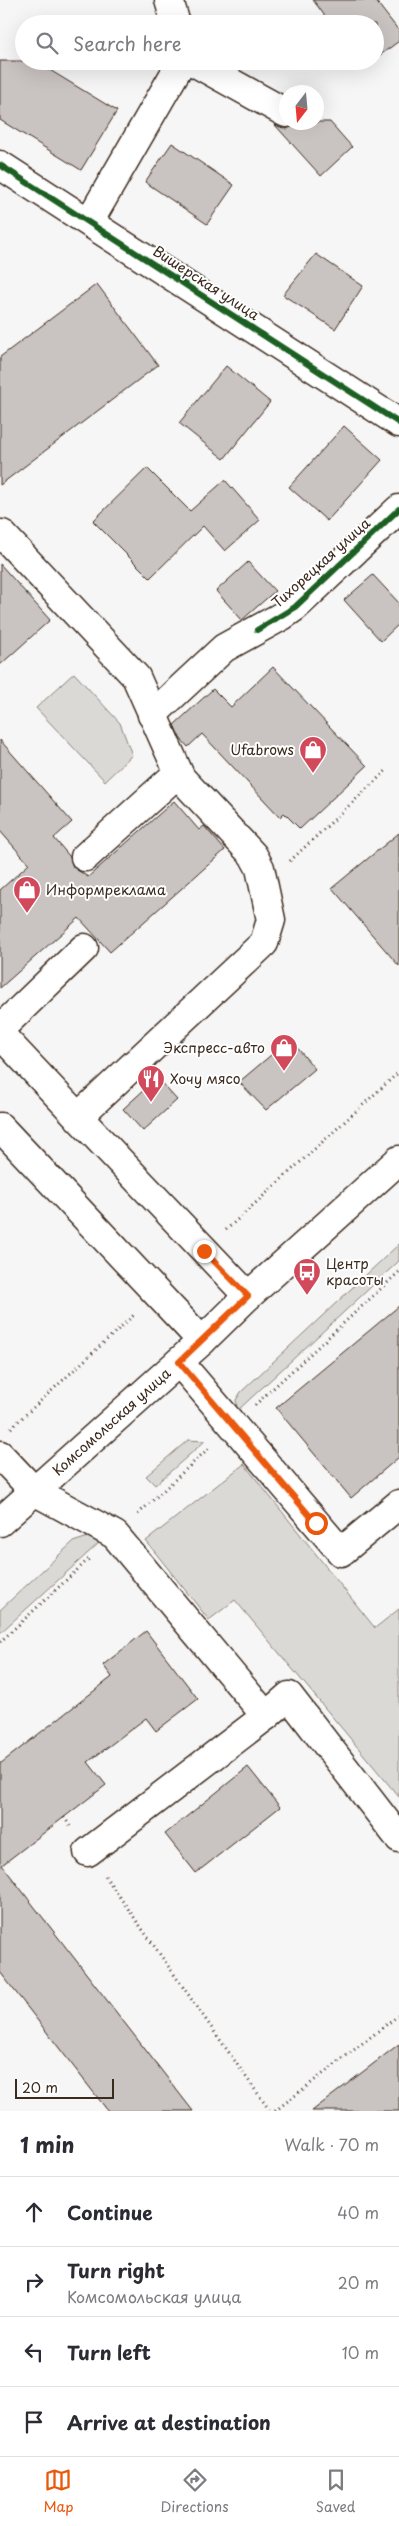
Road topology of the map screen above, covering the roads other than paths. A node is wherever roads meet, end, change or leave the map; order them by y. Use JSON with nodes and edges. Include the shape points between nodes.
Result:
{"nodes":[{"id":1,"x":170,"y":0,"type":"edge"},
{"id":2,"x":174,"y":15,"type":"edge"},
{"id":3,"x":177,"y":70,"type":"edge"},
{"id":4,"x":208,"y":70,"type":"edge"},
{"id":5,"x":279,"y":109,"type":"edge"},
{"id":6,"x":0,"y":165,"type":"edge"},
{"id":7,"x":89,"y":222,"type":"junction"},
{"id":8,"x":399,"y":423,"type":"edge"},
{"id":9,"x":399,"y":509,"type":"edge"},
{"id":10,"x":0,"y":536,"type":"edge"},
{"id":11,"x":152,"y":715,"type":"junction"},
{"id":12,"x":178,"y":773,"type":"junction"},
{"id":13,"x":85,"y":856,"type":"dead end"},
{"id":14,"x":84,"y":948,"type":"dead end"},
{"id":15,"x":0,"y":1029,"type":"edge"},
{"id":16,"x":0,"y":1034,"type":"edge"},
{"id":17,"x":78,"y":1117,"type":"junction"},
{"id":18,"x":0,"y":1127,"type":"edge"},
{"id":19,"x":399,"y":1160,"type":"edge"},
{"id":20,"x":248,"y":1296,"type":"junction"},
{"id":21,"x":202,"y":1341,"type":"junction"},
{"id":22,"x":179,"y":1362,"type":"junction"},
{"id":23,"x":0,"y":1455,"type":"edge"},
{"id":24,"x":34,"y":1490,"type":"junction"},
{"id":25,"x":399,"y":1504,"type":"edge"},
{"id":26,"x":0,"y":1522,"type":"edge"},
{"id":27,"x":266,"y":1716,"type":"junction"},
{"id":28,"x":399,"y":1838,"type":"edge"},
{"id":29,"x":88,"y":1852,"type":"road end"}],
"edges":[{"from":1,"to":2,"type":"street"},
{"from":3,"to":7,"type":"street"},
{"from":4,"to":5,"type":"street"},
{"from":6,"to":7,"type":"street","name":"Вишерская улица"},
{"from":7,"to":8,"type":"street","name":"Вишерская улица"},
{"from":9,"to":11,"type":"street","name":"Тихорецкая улица","via":[[295,607],[224,648]]},
{"from":10,"to":11,"type":"street","via":[[2,534],[131,671]]},
{"from":11,"to":12,"type":"street"},
{"from":12,"to":13,"type":"street"},
{"from":12,"to":17,"type":"street","via":[[253,855],[260,868],[271,920],[264,943]]},
{"from":14,"to":15,"type":"street"},
{"from":16,"to":17,"type":"street"},
{"from":17,"to":20,"type":"street"},
{"from":18,"to":21,"type":"street"},
{"from":19,"to":20,"type":"street","name":"Комсомольская улица"},
{"from":20,"to":21,"type":"street","name":"Комсомольская улица"},
{"from":21,"to":22,"type":"street","name":"Комсомольская улица"},
{"from":22,"to":24,"type":"street","name":"Комсомольская улица"},
{"from":22,"to":25,"type":"street","via":[[341,1552]]},
{"from":23,"to":24,"type":"street"},
{"from":24,"to":26,"type":"street","name":"Комсомольская улица"},
{"from":24,"to":27,"type":"street","via":[[115,1536]]},
{"from":27,"to":28,"type":"street","via":[[290,1696]]},
{"from":27,"to":29,"type":"street"}]}
